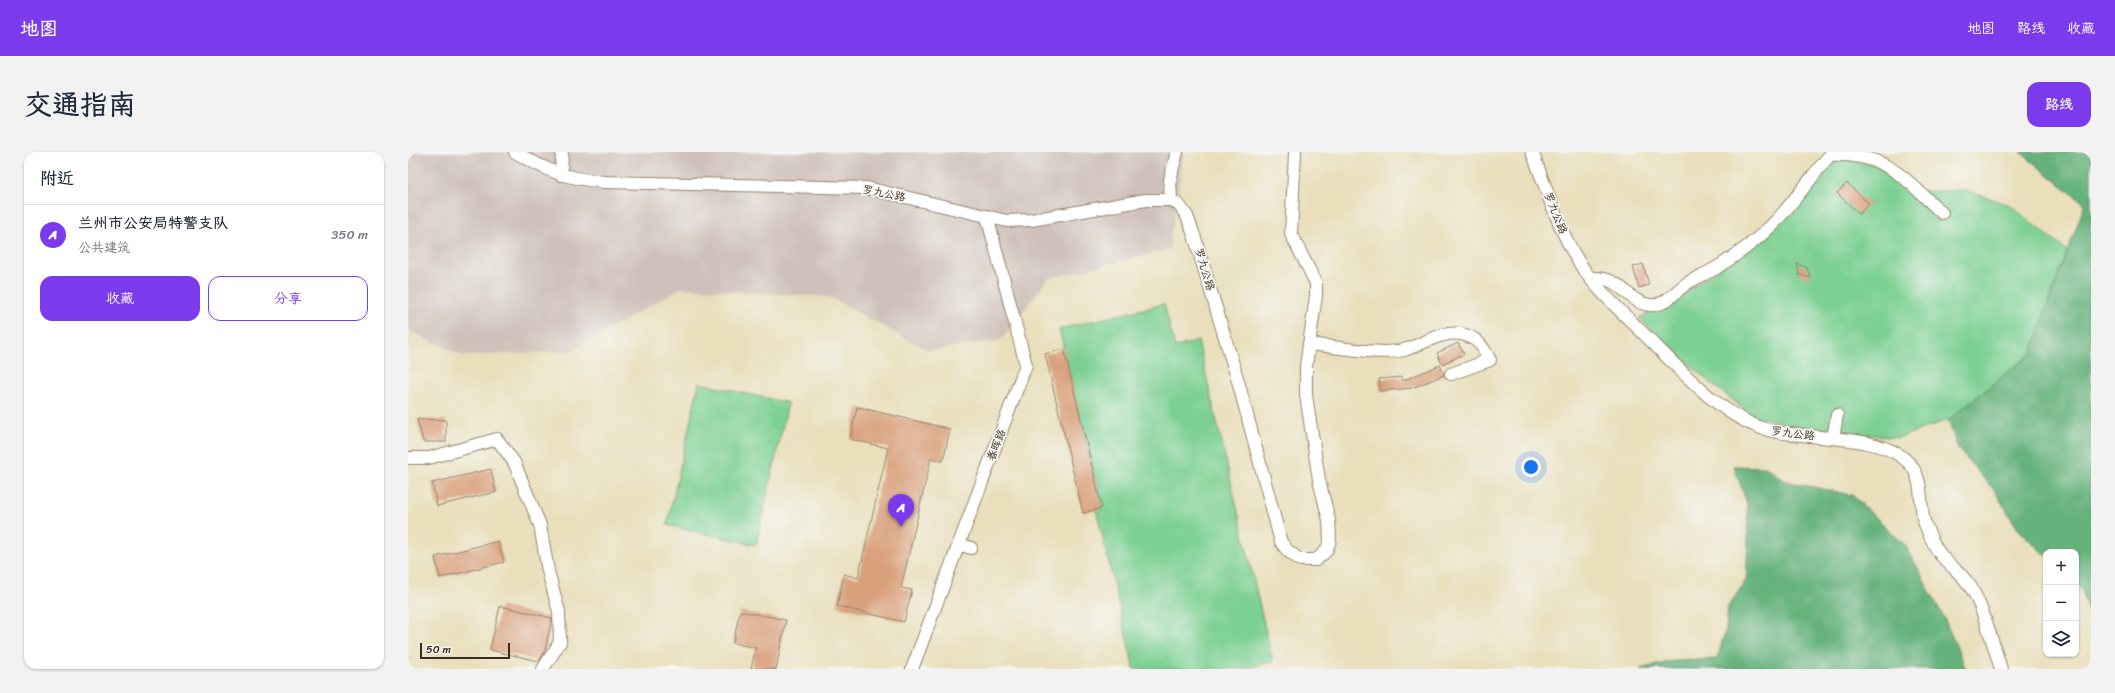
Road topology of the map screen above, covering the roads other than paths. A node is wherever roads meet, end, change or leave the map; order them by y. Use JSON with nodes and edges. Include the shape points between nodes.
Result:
{"nodes":[{"id":1,"x":515,"y":152,"type":"edge"},
{"id":2,"x":562,"y":152,"type":"edge"},
{"id":3,"x":1178,"y":152,"type":"edge"},
{"id":4,"x":1295,"y":152,"type":"edge"},
{"id":5,"x":1532,"y":152,"type":"edge"},
{"id":6,"x":562,"y":175,"type":"junction"},
{"id":7,"x":1171,"y":200,"type":"junction"},
{"id":8,"x":1942,"y":213,"type":"dead end"},
{"id":9,"x":987,"y":216,"type":"junction"},
{"id":10,"x":1591,"y":278,"type":"junction"},
{"id":11,"x":1309,"y":344,"type":"junction"},
{"id":12,"x":1451,"y":374,"type":"dead end"},
{"id":13,"x":1837,"y":415,"type":"dead end"},
{"id":14,"x":1833,"y":438,"type":"junction"},
{"id":15,"x":408,"y":458,"type":"edge"},
{"id":16,"x":959,"y":544,"type":"junction"},
{"id":17,"x":971,"y":548,"type":"dead end"},
{"id":18,"x":543,"y":669,"type":"edge"},
{"id":19,"x":912,"y":669,"type":"edge"},
{"id":20,"x":2001,"y":669,"type":"edge"}],
"edges":[{"from":1,"to":6,"type":"street","name":"罗九公路","via":[[544,169]]},
{"from":2,"to":6,"type":"street"},
{"from":3,"to":7,"type":"street","via":[[1170,179]]},
{"from":4,"to":11,"type":"street","name":"罗九公路","via":[[1291,234],[1316,283]]},
{"from":5,"to":10,"type":"street","name":"罗九公路","via":[[1550,203],[1569,245]]},
{"from":6,"to":9,"type":"street","name":"罗九公路","via":[[604,182],[867,188]]},
{"from":7,"to":9,"type":"street","name":"罗九公路","via":[[1146,200],[1031,220],[1006,221]]},
{"from":7,"to":11,"type":"street","name":"罗九公路","via":[[1179,205],[1187,216],[1194,235],[1238,381],[1281,542],[1300,560],[1316,560],[1326,551],[1330,541],[1329,520],[1319,480],[1306,395]]},
{"from":8,"to":10,"type":"street","via":[[1894,169],[1878,159],[1848,153],[1830,155],[1773,224],[1716,268],[1688,283],[1662,303],[1651,305],[1638,300],[1612,281]]},
{"from":9,"to":16,"type":"street","name":"春晖路","via":[[1026,365]]},
{"from":10,"to":14,"type":"street","name":"罗九公路","via":[[1608,299],[1672,361],[1736,416],[1766,430]]},
{"from":11,"to":12,"type":"street","via":[[1381,351],[1405,350],[1441,335],[1465,335],[1482,344],[1490,360]]},
{"from":13,"to":14,"type":"street"},
{"from":14,"to":20,"type":"street","name":"罗九公路","via":[[1882,447],[1895,452],[1909,463],[1919,477],[1924,522],[1931,538],[1939,553],[1963,575],[1974,592]]},
{"from":15,"to":18,"type":"street","via":[[435,457],[497,439],[514,462],[540,525],[559,612],[560,642]]},
{"from":16,"to":17,"type":"street"},
{"from":16,"to":19,"type":"street","name":"春晖路"}]}
